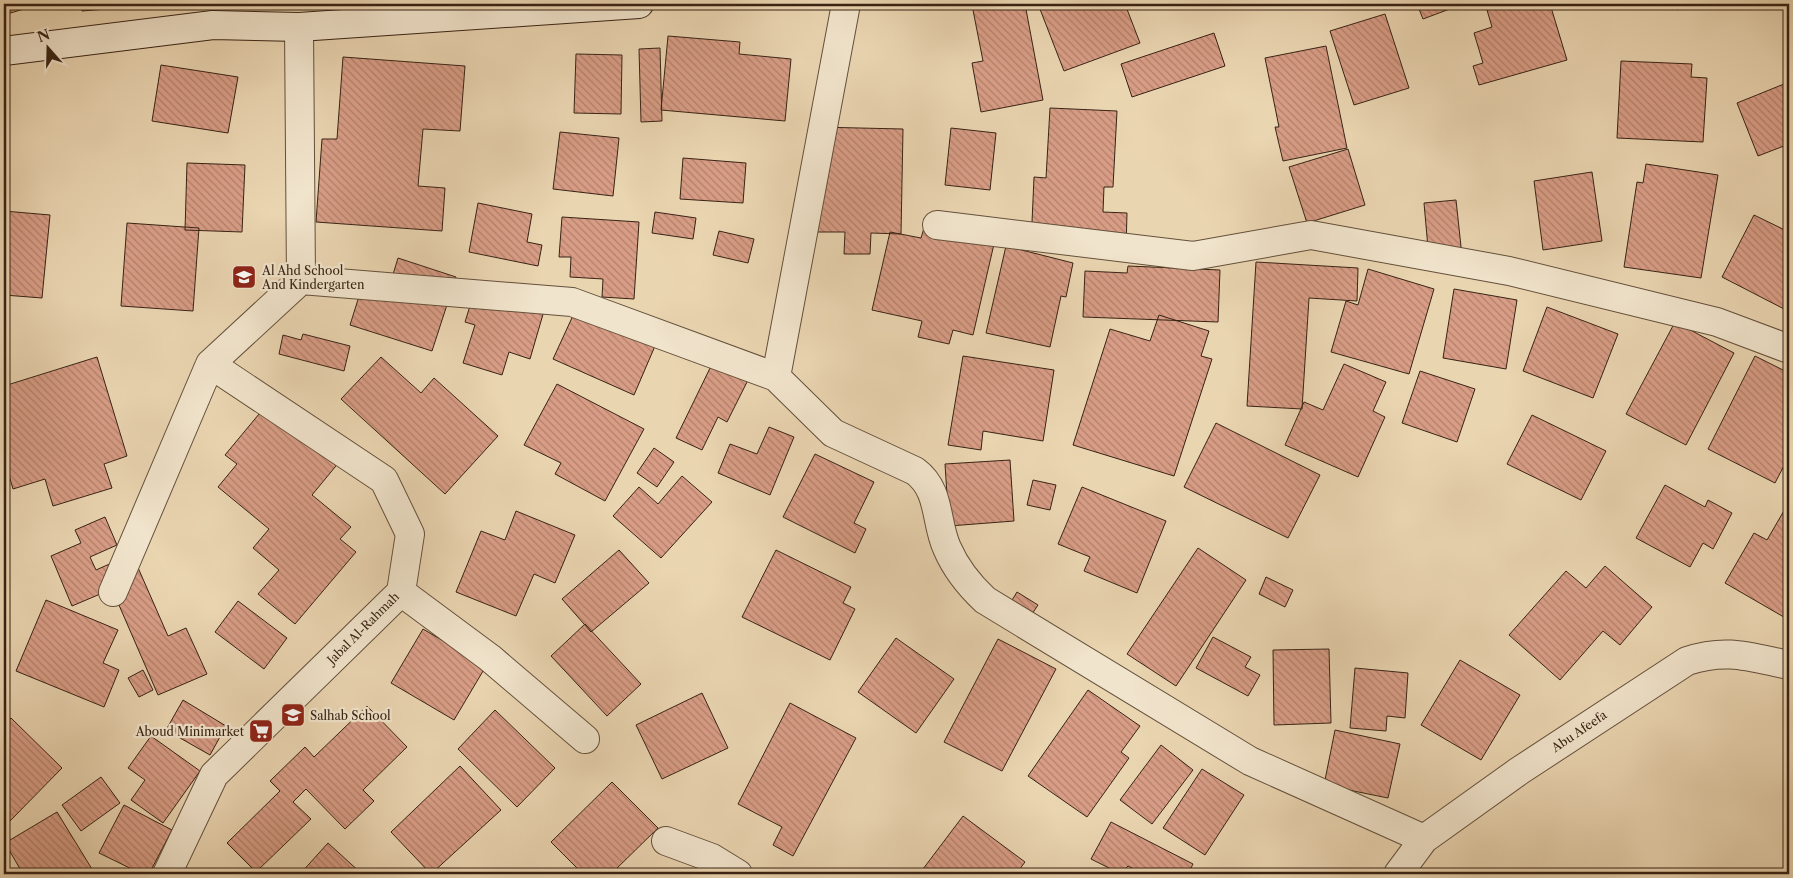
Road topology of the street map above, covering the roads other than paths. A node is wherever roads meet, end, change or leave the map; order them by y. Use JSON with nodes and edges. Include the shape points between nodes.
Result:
{"nodes":[{"id":1,"x":639,"y":4,"type":"edge"},
{"id":2,"x":846,"y":4,"type":"edge"},
{"id":3,"x":299,"y":27,"type":"junction"},
{"id":4,"x":4,"y":51,"type":"edge"},
{"id":5,"x":937,"y":225,"type":"dead end"},
{"id":6,"x":301,"y":280,"type":"junction"},
{"id":7,"x":1789,"y":349,"type":"edge"},
{"id":8,"x":210,"y":364,"type":"junction"},
{"id":9,"x":776,"y":377,"type":"junction"},
{"id":10,"x":113,"y":592,"type":"dead end"},
{"id":11,"x":401,"y":592,"type":"junction"},
{"id":12,"x":1789,"y":665,"type":"edge"},
{"id":13,"x":585,"y":739,"type":"dead end"},
{"id":14,"x":1424,"y":839,"type":"junction"},
{"id":15,"x":666,"y":840,"type":"dead end"},
{"id":16,"x":167,"y":874,"type":"edge"},
{"id":17,"x":738,"y":874,"type":"edge"},
{"id":18,"x":1398,"y":874,"type":"edge"}],
"edges":[{"from":1,"to":3,"type":"street"},
{"from":2,"to":9,"type":"street"},
{"from":3,"to":4,"type":"street","via":[[213,25]]},
{"from":3,"to":6,"type":"street"},
{"from":5,"to":7,"type":"street","via":[[1193,256],[1310,235],[1509,271],[1717,322]]},
{"from":6,"to":8,"type":"street"},
{"from":6,"to":9,"type":"street","via":[[572,302]]},
{"from":8,"to":10,"type":"street"},
{"from":8,"to":11,"type":"street","name":"Jabal Al-Rahmah","via":[[384,480],[410,534]]},
{"from":9,"to":14,"type":"street","via":[[833,433],[916,472],[926,481],[933,492],[946,546],[969,585],[985,600],[1250,761]]},
{"from":11,"to":13,"type":"street","via":[[490,658]]},
{"from":11,"to":16,"type":"street","name":"Jabal Al-Rahmah","via":[[214,775]]},
{"from":12,"to":14,"type":"street","name":"Abu Afeefa","via":[[1726,653],[1687,660],[1519,771]]},
{"from":14,"to":18,"type":"street","name":"Abu Afeefa"},
{"from":15,"to":17,"type":"street","via":[[712,858]]}]}
